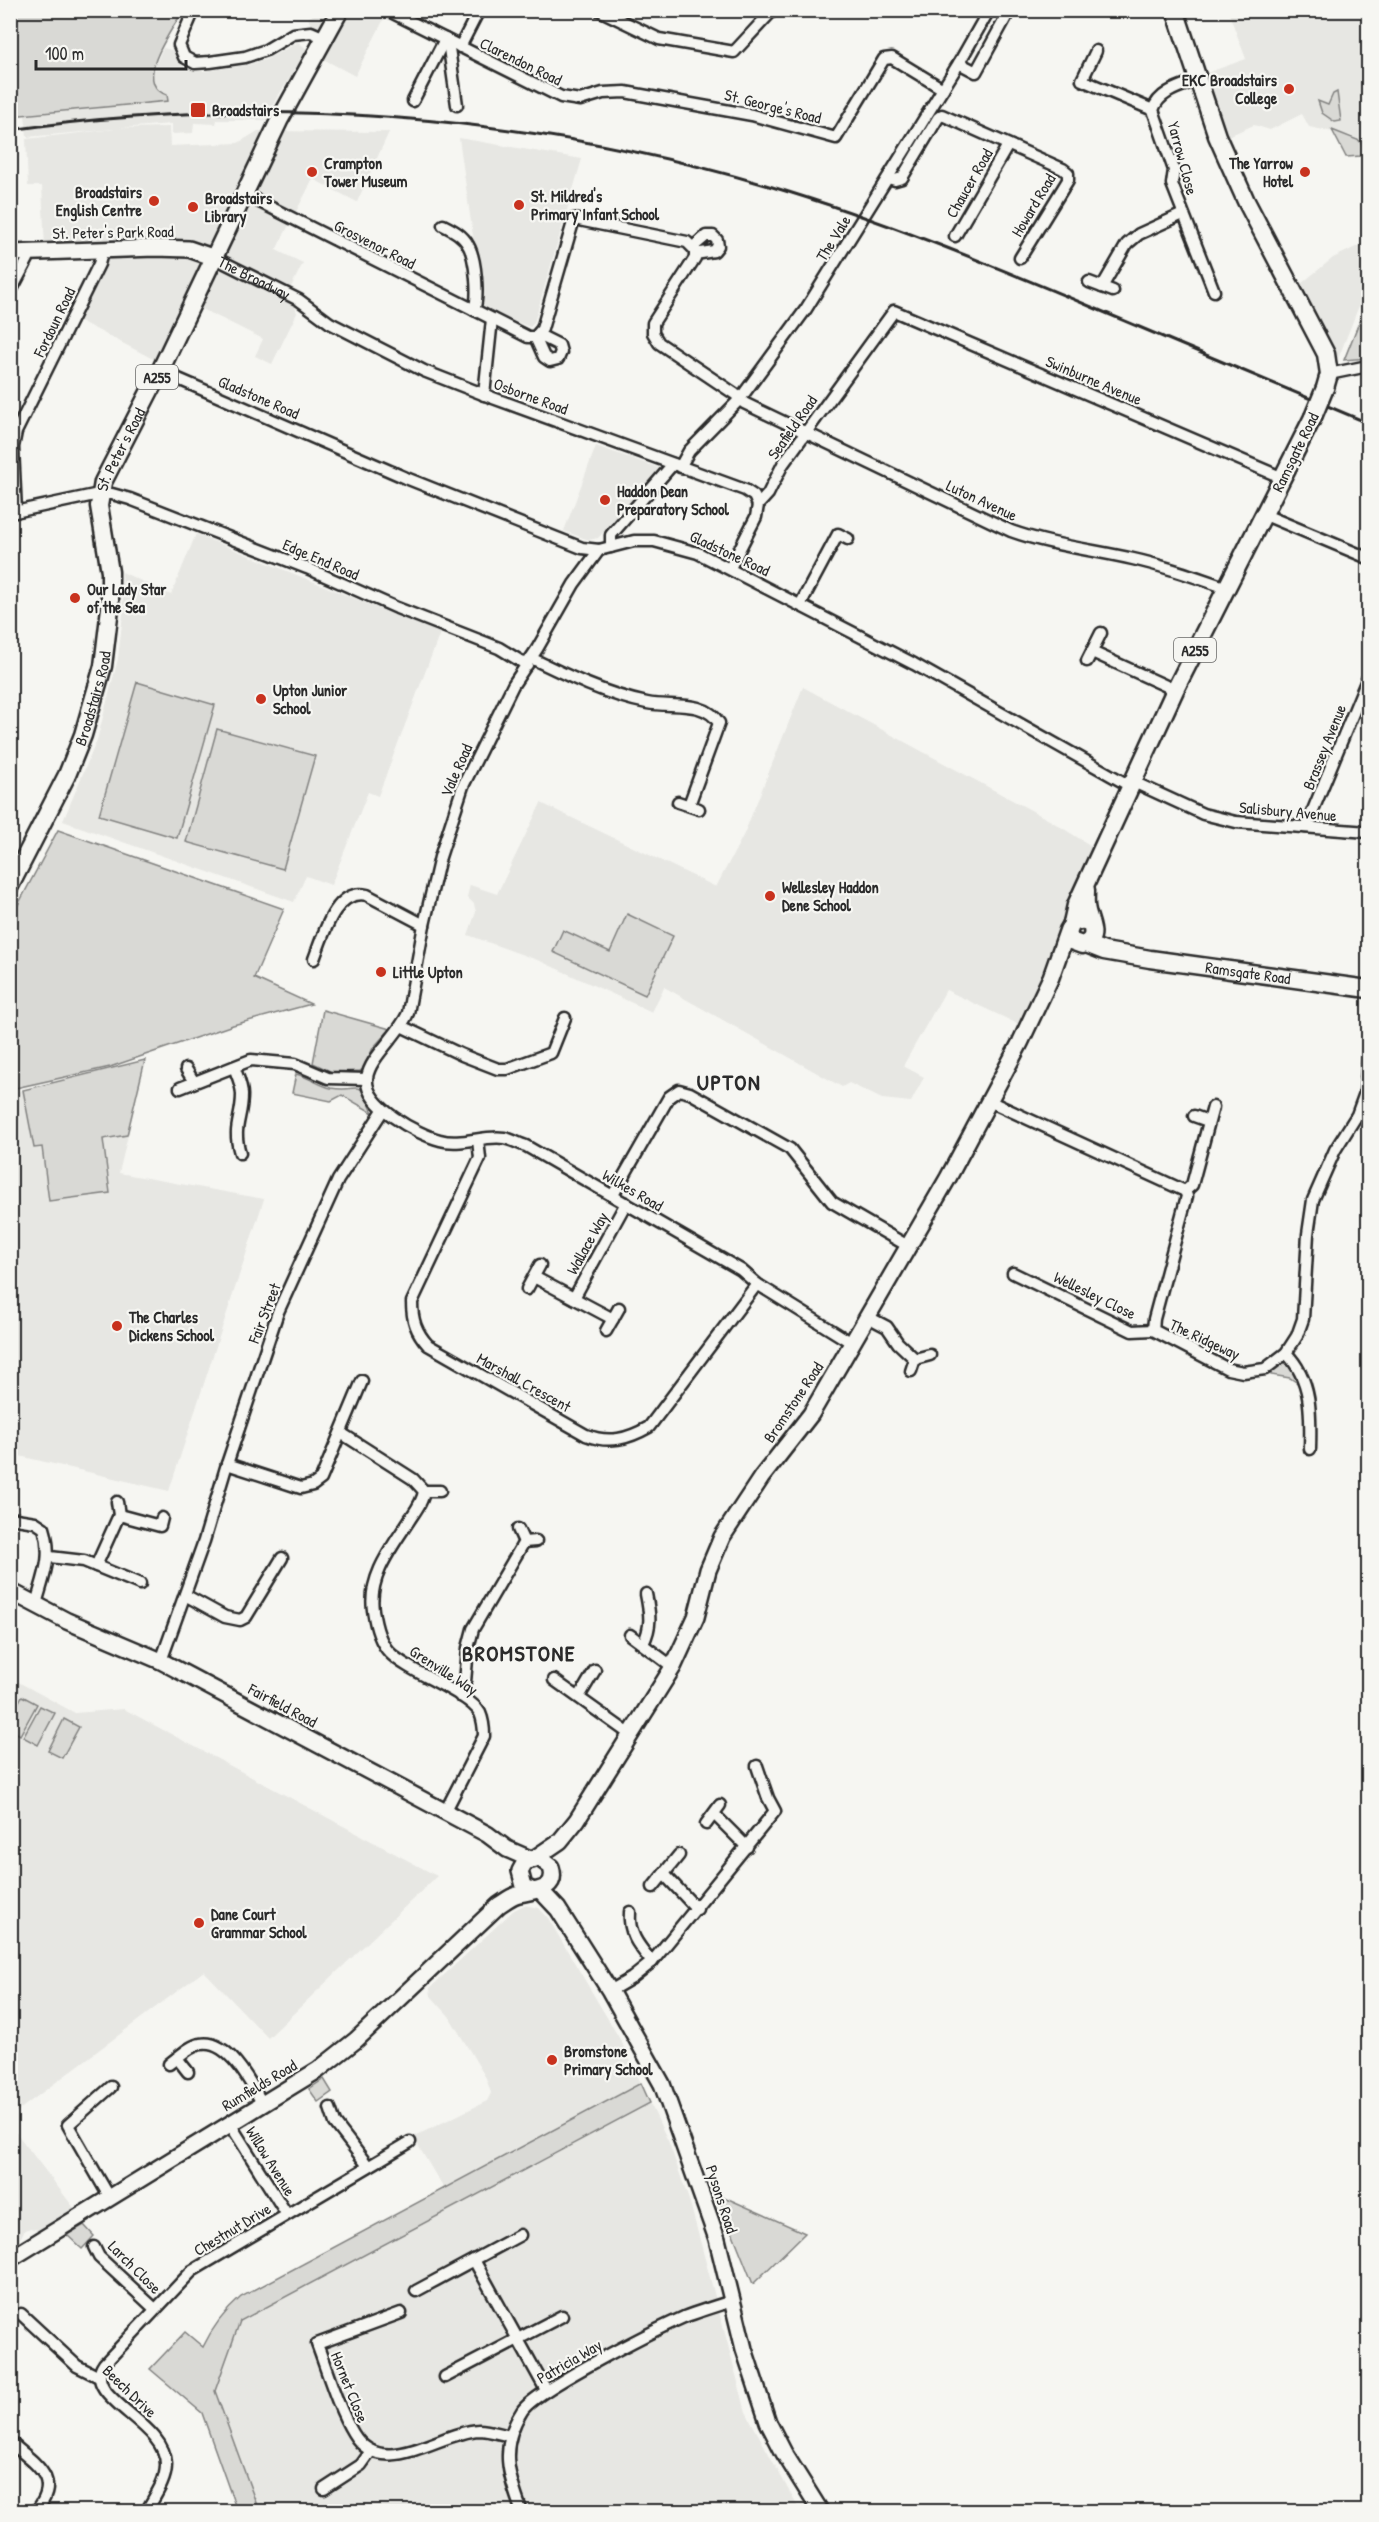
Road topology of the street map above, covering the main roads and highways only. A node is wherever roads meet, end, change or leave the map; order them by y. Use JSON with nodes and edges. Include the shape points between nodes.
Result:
{"nodes":[{"id":1,"x":340,"y":10,"type":"edge"},
{"id":2,"x":1175,"y":10,"type":"edge"},
{"id":3,"x":215,"y":258,"type":"joint"},
{"id":4,"x":99,"y":494,"type":"joint"},
{"id":5,"x":10,"y":886,"type":"edge"},
{"id":6,"x":1086,"y":886,"type":"junction"},
{"id":7,"x":1087,"y":937,"type":"junction"},
{"id":8,"x":1368,"y":989,"type":"edge"}],
"edges":[{"from":1,"to":3,"type":"main road","name":"The Broadway","number":"A255","via":[[318,35]]},
{"from":2,"to":6,"type":"main road","name":"Ramsgate Road","number":"A255","bridge":true,"via":[[1217,136],[1246,201],[1326,354],[1327,381],[1265,515],[1175,690],[1135,786]]},
{"from":3,"to":4,"type":"main road","name":"St. Peter's Road","number":"A255"},
{"from":4,"to":5,"type":"main road","name":"Broadstairs Road","via":[[110,572],[103,666],[67,775]]},
{"from":6,"to":7,"type":"main road","name":"Ramsgate Road","number":"A255"},
{"from":6,"to":7,"type":"main road","name":"Ramsgate Road","number":"A255","via":[[1076,905],[1069,937]]},
{"from":7,"to":8,"type":"main road","name":"Ramsgate Road","via":[[1104,951]]}]}
